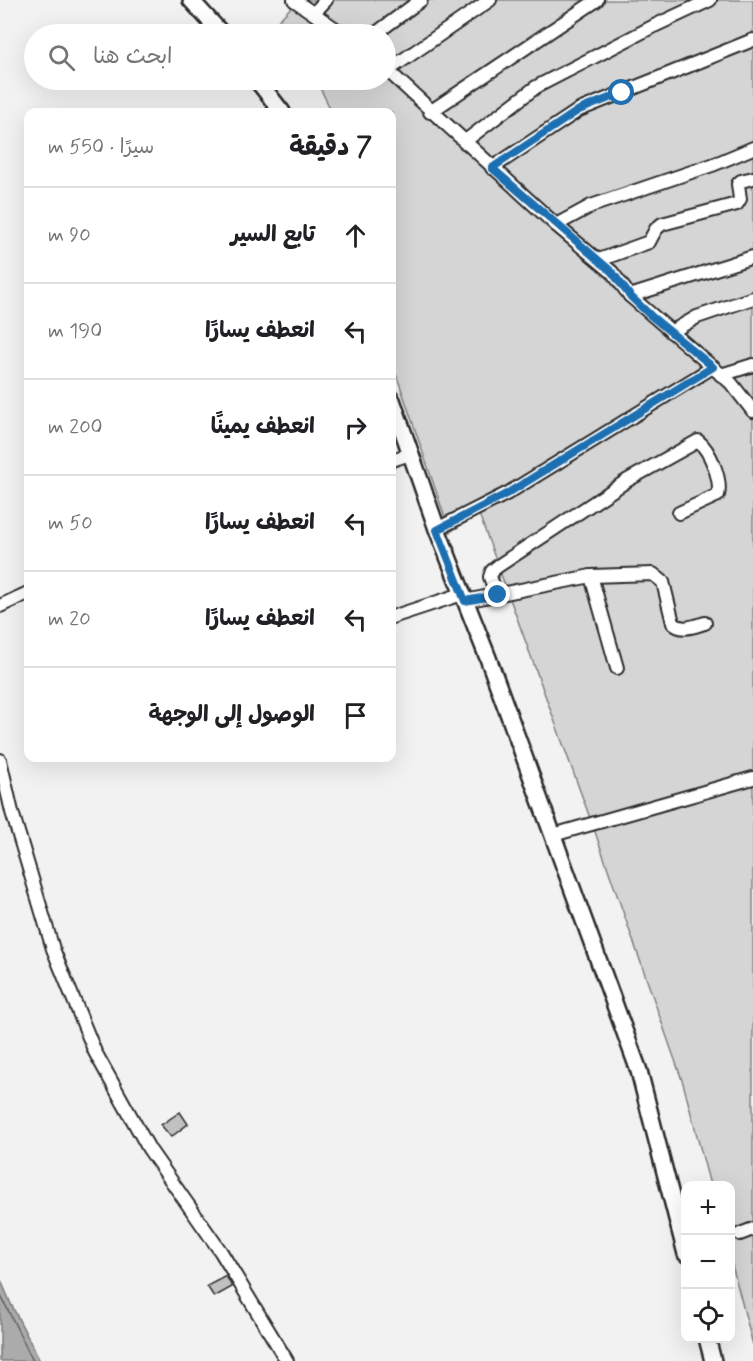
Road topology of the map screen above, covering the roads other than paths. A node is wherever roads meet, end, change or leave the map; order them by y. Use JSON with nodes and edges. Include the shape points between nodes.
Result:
{"nodes":[{"id":1,"x":191,"y":0,"type":"edge"},
{"id":2,"x":294,"y":0,"type":"edge"},
{"id":3,"x":326,"y":0,"type":"edge"},
{"id":4,"x":421,"y":0,"type":"edge"},
{"id":5,"x":490,"y":0,"type":"edge"},
{"id":6,"x":597,"y":0,"type":"edge"},
{"id":7,"x":710,"y":0,"type":"edge"},
{"id":8,"x":314,"y":13,"type":"junction"},
{"id":9,"x":213,"y":24,"type":"edge"},
{"id":10,"x":329,"y":24,"type":"edge"},
{"id":11,"x":389,"y":24,"type":"edge"},
{"id":12,"x":753,"y":40,"type":"edge"},
{"id":13,"x":396,"y":63,"type":"edge"},
{"id":14,"x":396,"y":80,"type":"edge"},
{"id":15,"x":265,"y":90,"type":"edge"},
{"id":16,"x":279,"y":108,"type":"edge"},
{"id":17,"x":430,"y":112,"type":"junction"},
{"id":18,"x":464,"y":142,"type":"junction"},
{"id":19,"x":753,"y":148,"type":"edge"},
{"id":20,"x":492,"y":168,"type":"junction"},
{"id":21,"x":753,"y":178,"type":"edge"},
{"id":22,"x":555,"y":225,"type":"junction"},
{"id":23,"x":753,"y":257,"type":"edge"},
{"id":24,"x":599,"y":260,"type":"junction"},
{"id":25,"x":630,"y":296,"type":"junction"},
{"id":26,"x":753,"y":298,"type":"edge"},
{"id":27,"x":671,"y":332,"type":"junction"},
{"id":28,"x":753,"y":365,"type":"edge"},
{"id":29,"x":717,"y":371,"type":"junction"},
{"id":30,"x":753,"y":411,"type":"edge"},
{"id":31,"x":396,"y":412,"type":"edge"},
{"id":32,"x":410,"y":454,"type":"junction"},
{"id":33,"x":396,"y":459,"type":"edge"},
{"id":34,"x":679,"y":513,"type":"dead end"},
{"id":35,"x":437,"y":530,"type":"junction"},
{"id":36,"x":591,"y":576,"type":"junction"},
{"id":37,"x":24,"y":595,"type":"edge"},
{"id":38,"x":498,"y":595,"type":"junction"},
{"id":39,"x":464,"y":598,"type":"junction"},
{"id":40,"x":0,"y":606,"type":"edge"},
{"id":41,"x":396,"y":616,"type":"edge"},
{"id":42,"x":705,"y":623,"type":"dead end"},
{"id":43,"x":617,"y":668,"type":"dead end"},
{"id":44,"x":0,"y":760,"type":"edge"},
{"id":45,"x":753,"y":778,"type":"edge"},
{"id":46,"x":553,"y":835,"type":"junction"},
{"id":47,"x":753,"y":1229,"type":"edge"},
{"id":48,"x":740,"y":1234,"type":"dead end"},
{"id":49,"x":681,"y":1235,"type":"edge"},
{"id":50,"x":708,"y":1343,"type":"edge"},
{"id":51,"x":287,"y":1361,"type":"edge"},
{"id":52,"x":712,"y":1361,"type":"edge"}],
"edges":[{"from":1,"to":9,"type":"main road"},
{"from":2,"to":8,"type":"street"},
{"from":3,"to":8,"type":"street"},
{"from":4,"to":11,"type":"street"},
{"from":5,"to":13,"type":"street"},
{"from":6,"to":17,"type":"street"},
{"from":7,"to":18,"type":"street","via":[[536,87]]},
{"from":8,"to":10,"type":"street"},
{"from":12,"to":20,"type":"street","via":[[579,110]]},
{"from":14,"to":17,"type":"street"},
{"from":15,"to":16,"type":"main road"},
{"from":17,"to":18,"type":"street"},
{"from":18,"to":20,"type":"street"},
{"from":19,"to":22,"type":"street","via":[[591,206]]},
{"from":20,"to":22,"type":"street"},
{"from":21,"to":24,"type":"street","via":[[738,184],[737,204],[662,224],[650,242]]},
{"from":22,"to":24,"type":"street"},
{"from":23,"to":25,"type":"street"},
{"from":24,"to":25,"type":"street"},
{"from":25,"to":27,"type":"street"},
{"from":26,"to":27,"type":"street","via":[[697,317]]},
{"from":27,"to":29,"type":"street"},
{"from":28,"to":29,"type":"street"},
{"from":29,"to":30,"type":"street"},
{"from":29,"to":35,"type":"street"},
{"from":31,"to":32,"type":"main road"},
{"from":32,"to":33,"type":"street"},
{"from":32,"to":35,"type":"main road"},
{"from":34,"to":38,"type":"street","via":[[720,492],[706,450],[698,441],[628,480],[498,566],[490,577]]},
{"from":35,"to":39,"type":"main road"},
{"from":36,"to":38,"type":"street"},
{"from":36,"to":42,"type":"street","via":[[653,574],[663,582],[677,627]]},
{"from":36,"to":43,"type":"street"},
{"from":37,"to":40,"type":"street"},
{"from":38,"to":39,"type":"street"},
{"from":39,"to":41,"type":"street"},
{"from":39,"to":46,"type":"main road"},
{"from":44,"to":51,"type":"street","via":[[53,949],[95,1052],[149,1149],[227,1261]]},
{"from":45,"to":46,"type":"street"},
{"from":46,"to":49,"type":"main road","via":[[639,1071]]},
{"from":47,"to":48,"type":"street"},
{"from":50,"to":52,"type":"main road"}]}
